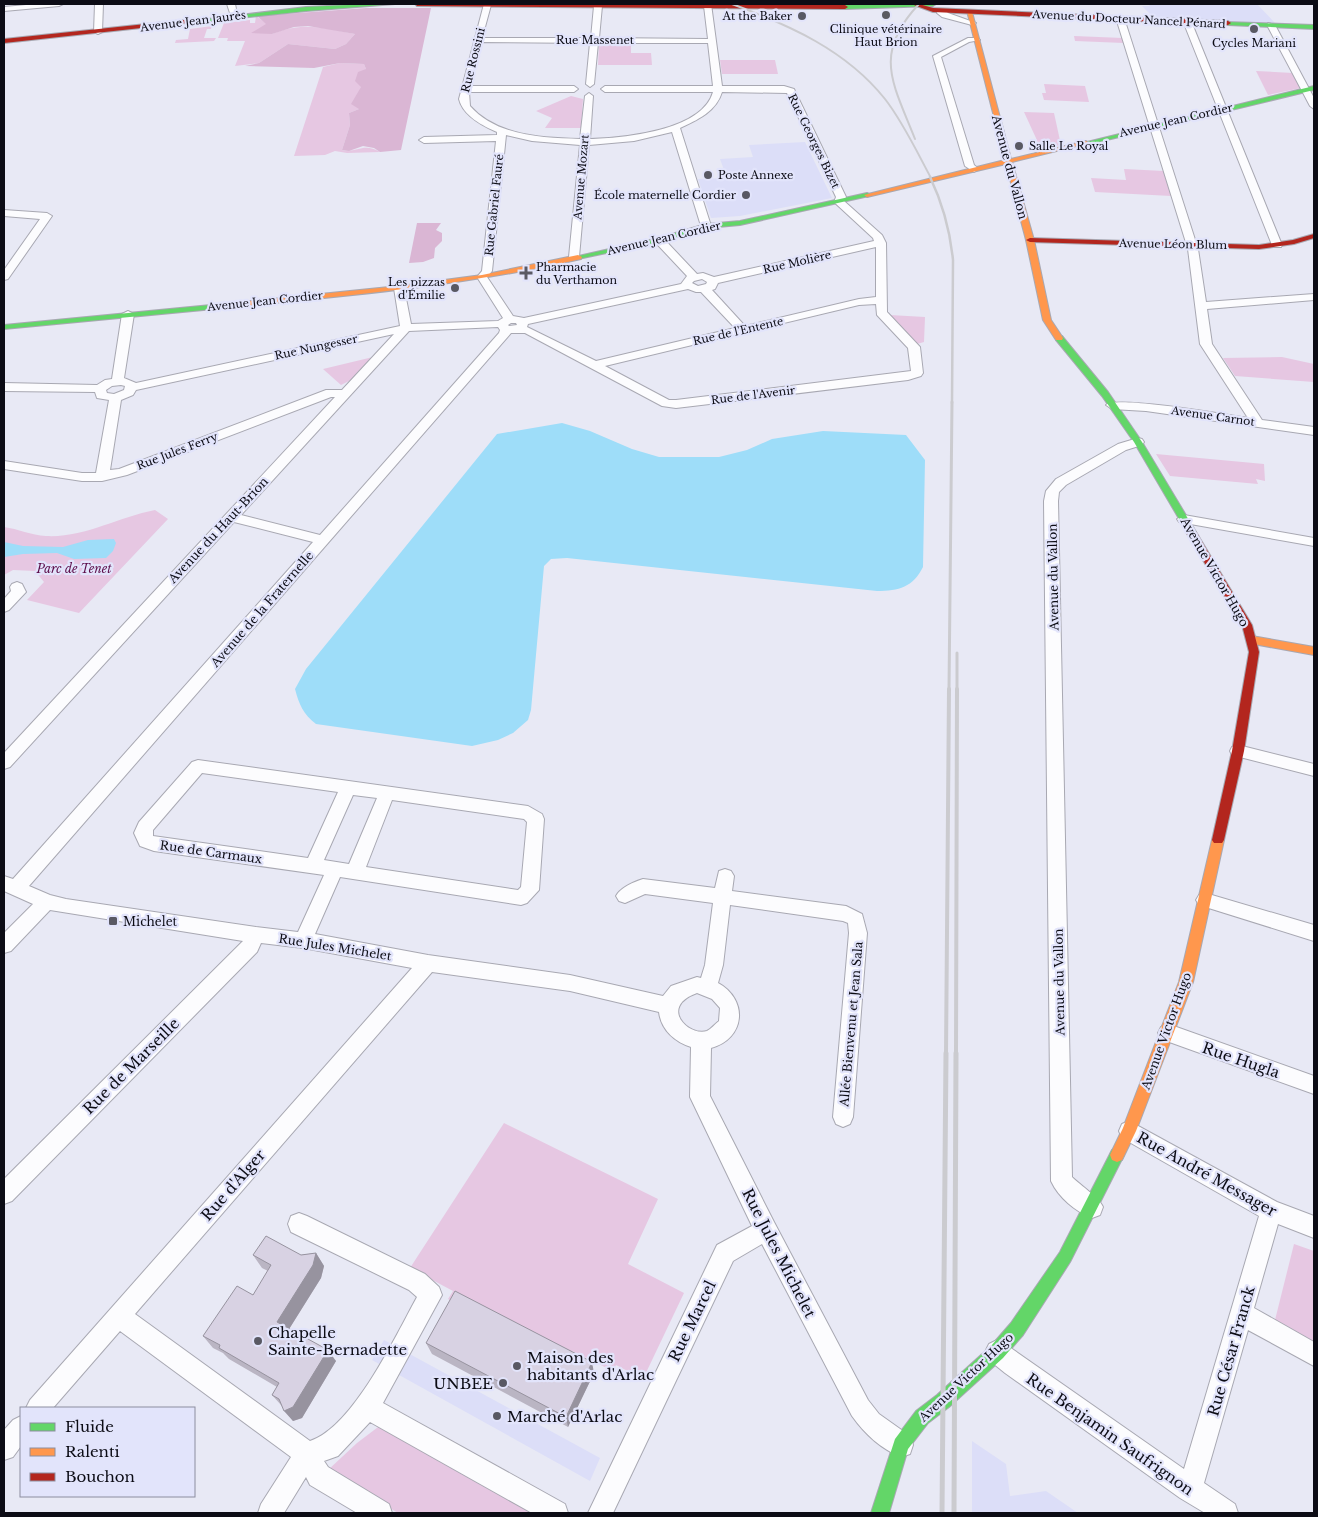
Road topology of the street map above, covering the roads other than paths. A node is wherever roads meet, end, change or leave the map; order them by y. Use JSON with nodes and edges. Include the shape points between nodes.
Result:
{"nodes":[{"id":1,"x":59,"y":4,"type":"edge"},
{"id":2,"x":98,"y":4,"type":"edge"},
{"id":3,"x":231,"y":4,"type":"edge"},
{"id":4,"x":387,"y":4,"type":"edge"},
{"id":5,"x":417,"y":4,"type":"edge"},
{"id":6,"x":891,"y":4,"type":"edge"},
{"id":7,"x":329,"y":5,"type":"edge"},
{"id":8,"x":482,"y":5,"type":"edge"},
{"id":9,"x":758,"y":5,"type":"edge"},
{"id":10,"x":865,"y":5,"type":"edge"},
{"id":11,"x":915,"y":5,"type":"edge"},
{"id":12,"x":598,"y":6,"type":"junction"},
{"id":13,"x":708,"y":6,"type":"junction"},
{"id":14,"x":937,"y":7,"type":"edge"},
{"id":15,"x":4,"y":9,"type":"edge"},
{"id":16,"x":235,"y":17,"type":"junction"},
{"id":17,"x":970,"y":18,"type":"junction"},
{"id":18,"x":1120,"y":18,"type":"junction"},
{"id":19,"x":1188,"y":21,"type":"junction"},
{"id":20,"x":1271,"y":25,"type":"junction"},
{"id":21,"x":1314,"y":27,"type":"edge"},
{"id":22,"x":98,"y":32,"type":"junction"},
{"id":23,"x":478,"y":40,"type":"junction"},
{"id":24,"x":594,"y":40,"type":"junction"},
{"id":25,"x":712,"y":40,"type":"junction"},
{"id":26,"x":976,"y":40,"type":"junction"},
{"id":27,"x":4,"y":41,"type":"edge"},
{"id":28,"x":590,"y":84,"type":"junction"},
{"id":29,"x":1310,"y":88,"type":"edge"},
{"id":30,"x":465,"y":89,"type":"junction"},
{"id":31,"x":574,"y":89,"type":"junction"},
{"id":32,"x":605,"y":89,"type":"junction"},
{"id":33,"x":718,"y":89,"type":"junction"},
{"id":34,"x":589,"y":96,"type":"junction"},
{"id":35,"x":1314,"y":106,"type":"edge"},
{"id":36,"x":1222,"y":109,"type":"junction"},
{"id":37,"x":1154,"y":125,"type":"junction"},
{"id":38,"x":675,"y":128,"type":"junction"},
{"id":39,"x":501,"y":135,"type":"junction"},
{"id":40,"x":424,"y":140,"type":"dead end"},
{"id":41,"x":584,"y":143,"type":"junction"},
{"id":42,"x":1008,"y":160,"type":"junction"},
{"id":43,"x":974,"y":169,"type":"junction"},
{"id":44,"x":839,"y":202,"type":"junction"},
{"id":45,"x":4,"y":213,"type":"edge"},
{"id":46,"x":706,"y":226,"type":"junction"},
{"id":47,"x":1314,"y":236,"type":"edge"},
{"id":48,"x":659,"y":240,"type":"junction"},
{"id":49,"x":1030,"y":240,"type":"junction"},
{"id":50,"x":881,"y":243,"type":"junction"},
{"id":51,"x":1192,"y":245,"type":"junction"},
{"id":52,"x":1277,"y":245,"type":"junction"},
{"id":53,"x":574,"y":257,"type":"junction"},
{"id":54,"x":9,"y":261,"type":"edge"},
{"id":55,"x":4,"y":277,"type":"edge"},
{"id":56,"x":482,"y":277,"type":"junction"},
{"id":57,"x":691,"y":282,"type":"junction"},
{"id":58,"x":709,"y":285,"type":"junction"},
{"id":59,"x":399,"y":288,"type":"junction"},
{"id":60,"x":1314,"y":297,"type":"edge"},
{"id":61,"x":881,"y":300,"type":"junction"},
{"id":62,"x":1202,"y":306,"type":"junction"},
{"id":63,"x":128,"y":314,"type":"junction"},
{"id":64,"x":512,"y":325,"type":"junction"},
{"id":65,"x":4,"y":327,"type":"edge"},
{"id":66,"x":406,"y":328,"type":"junction"},
{"id":67,"x":743,"y":330,"type":"junction"},
{"id":68,"x":595,"y":365,"type":"junction"},
{"id":69,"x":118,"y":381,"type":"junction"},
{"id":70,"x":132,"y":386,"type":"junction"},
{"id":71,"x":4,"y":387,"type":"edge"},
{"id":72,"x":100,"y":389,"type":"junction"},
{"id":73,"x":344,"y":394,"type":"junction"},
{"id":74,"x":115,"y":398,"type":"junction"},
{"id":75,"x":1112,"y":405,"type":"junction"},
{"id":76,"x":1258,"y":423,"type":"junction"},
{"id":77,"x":1314,"y":431,"type":"edge"},
{"id":78,"x":1138,"y":442,"type":"junction"},
{"id":79,"x":4,"y":465,"type":"edge"},
{"id":80,"x":102,"y":476,"type":"junction"},
{"id":81,"x":1184,"y":519,"type":"junction"},
{"id":82,"x":226,"y":521,"type":"junction"},
{"id":83,"x":1314,"y":542,"type":"edge"},
{"id":84,"x":319,"y":544,"type":"junction"},
{"id":85,"x":18,"y":587,"type":"dead end"},
{"id":86,"x":4,"y":607,"type":"edge"},
{"id":87,"x":1252,"y":640,"type":"junction"},
{"id":88,"x":1314,"y":652,"type":"edge"},
{"id":89,"x":1238,"y":750,"type":"junction"},
{"id":90,"x":4,"y":763,"type":"edge"},
{"id":91,"x":1314,"y":770,"type":"edge"},
{"id":92,"x":348,"y":788,"type":"junction"},
{"id":93,"x":387,"y":793,"type":"junction"},
{"id":94,"x":313,"y":866,"type":"junction"},
{"id":95,"x":335,"y":869,"type":"junction"},
{"id":96,"x":355,"y":872,"type":"junction"},
{"id":97,"x":725,"y":876,"type":"dead end"},
{"id":98,"x":10,"y":886,"type":"edge"},
{"id":99,"x":625,"y":896,"type":"dead end"},
{"id":100,"x":722,"y":897,"type":"junction"},
{"id":101,"x":1206,"y":900,"type":"junction"},
{"id":102,"x":47,"y":902,"type":"junction"},
{"id":103,"x":1314,"y":933,"type":"edge"},
{"id":104,"x":256,"y":936,"type":"junction"},
{"id":105,"x":303,"y":940,"type":"junction"},
{"id":106,"x":4,"y":945,"type":"edge"},
{"id":107,"x":428,"y":963,"type":"junction"},
{"id":108,"x":708,"y":986,"type":"junction"},
{"id":109,"x":669,"y":1006,"type":"junction"},
{"id":110,"x":1168,"y":1033,"type":"junction"},
{"id":111,"x":701,"y":1040,"type":"junction"},
{"id":112,"x":1314,"y":1085,"type":"edge"},
{"id":113,"x":843,"y":1116,"type":"dead end"},
{"id":114,"x":1129,"y":1130,"type":"junction"},
{"id":115,"x":4,"y":1194,"type":"edge"},
{"id":116,"x":1092,"y":1207,"type":"junction"},
{"id":117,"x":1271,"y":1211,"type":"junction"},
{"id":118,"x":299,"y":1224,"type":"dead end"},
{"id":119,"x":1314,"y":1227,"type":"edge"},
{"id":120,"x":766,"y":1230,"type":"junction"},
{"id":121,"x":1242,"y":1314,"type":"junction"},
{"id":122,"x":119,"y":1316,"type":"junction"},
{"id":123,"x":997,"y":1352,"type":"junction"},
{"id":124,"x":1314,"y":1355,"type":"edge"},
{"id":125,"x":39,"y":1407,"type":"edge"},
{"id":126,"x":368,"y":1407,"type":"junction"},
{"id":127,"x":20,"y":1429,"type":"edge"},
{"id":128,"x":901,"y":1445,"type":"junction"},
{"id":129,"x":4,"y":1448,"type":"edge"},
{"id":130,"x":307,"y":1454,"type":"junction"},
{"id":131,"x":1189,"y":1489,"type":"junction"},
{"id":132,"x":270,"y":1513,"type":"edge"},
{"id":133,"x":380,"y":1513,"type":"edge"},
{"id":134,"x":556,"y":1513,"type":"edge"},
{"id":135,"x":600,"y":1513,"type":"edge"},
{"id":136,"x":880,"y":1513,"type":"edge"},
{"id":137,"x":1226,"y":1513,"type":"edge"}],
"edges":[{"from":1,"to":15,"type":"street"},
{"from":2,"to":22,"type":"street"},
{"from":3,"to":16,"type":"street"},
{"from":4,"to":7,"type":"street","name":"Avenue Jean Jaurès"},
{"from":4,"to":8,"type":"street","name":"Avenue Jean Jaurès"},
{"from":5,"to":8,"type":"street","name":"Avenue Jean Jaurès"},
{"from":6,"to":10,"type":"street","name":"Avenue Jean Jaurès"},
{"from":7,"to":16,"type":"street","name":"Avenue Jean Jaurès"},
{"from":8,"to":12,"type":"street","name":"Avenue Jean Jaurès"},
{"from":8,"to":23,"type":"street","name":"Rue Rossini"},
{"from":9,"to":10,"type":"street","name":"Avenue Jean Jaurès"},
{"from":9,"to":13,"type":"street","name":"Avenue Jean Jaurès"},
{"from":10,"to":11,"type":"street","name":"Avenue Jean Jaurès"},
{"from":11,"to":14,"type":"street","name":"Avenue Jean Jaurès"},
{"from":12,"to":13,"type":"street","name":"Avenue Jean Jaurès"},
{"from":12,"to":24,"type":"street"},
{"from":13,"to":25,"type":"street"},
{"from":14,"to":17,"type":"street","name":"Avenue du Docteur Nancel Pénard"},
{"from":16,"to":22,"type":"street","name":"Avenue Jean Jaurès"},
{"from":17,"to":18,"type":"street","name":"Avenue du Docteur Nancel Pénard"},
{"from":17,"to":26,"type":"street","name":"Avenue du Vallon"},
{"from":18,"to":19,"type":"street","name":"Avenue du Docteur Nancel Pénard"},
{"from":18,"to":37,"type":"street"},
{"from":19,"to":20,"type":"street","name":"Avenue du Docteur Nancel Pénard"},
{"from":19,"to":36,"type":"street"},
{"from":20,"to":21,"type":"street","name":"Avenue du Docteur Nancel Pénard"},
{"from":20,"to":29,"type":"street"},
{"from":22,"to":27,"type":"street","name":"Avenue Jean Jaurès"},
{"from":23,"to":24,"type":"street","name":"Rue Massenet"},
{"from":23,"to":30,"type":"street","name":"Rue Rossini"},
{"from":24,"to":25,"type":"street","name":"Rue Massenet"},
{"from":24,"to":28,"type":"street"},
{"from":25,"to":33,"type":"street"},
{"from":26,"to":42,"type":"street","name":"Avenue du Vallon"},
{"from":26,"to":43,"type":"street","via":[[968,40],[937,56],[970,166]]},
{"from":28,"to":31,"type":"street"},
{"from":28,"to":32,"type":"street"},
{"from":29,"to":35,"type":"street"},
{"from":29,"to":36,"type":"street","name":"Avenue Jean Cordier"},
{"from":30,"to":31,"type":"street"},
{"from":30,"to":39,"type":"street","name":"Rue Rossini","via":[[464,101],[468,108]]},
{"from":31,"to":34,"type":"street","via":[[580,95]]},
{"from":32,"to":33,"type":"street"},
{"from":32,"to":34,"type":"street","via":[[598,95]]},
{"from":33,"to":38,"type":"street","name":"Rue Rossini","via":[[718,96],[704,113]]},
{"from":33,"to":44,"type":"street","name":"Rue Georges Bizet","via":[[791,91],[841,197]]},
{"from":34,"to":41,"type":"street","name":"Avenue Mozart"},
{"from":36,"to":37,"type":"street","name":"Avenue Jean Cordier"},
{"from":36,"to":52,"type":"street"},
{"from":37,"to":42,"type":"street","name":"Avenue Jean Cordier"},
{"from":37,"to":51,"type":"street"},
{"from":38,"to":41,"type":"street","name":"Rue Rossini","via":[[640,137]]},
{"from":38,"to":46,"type":"street"},
{"from":39,"to":40,"type":"street"},
{"from":39,"to":41,"type":"street","name":"Rue Rossini"},
{"from":39,"to":56,"type":"street","name":"Rue Gabriel Fauré","via":[[487,271]]},
{"from":41,"to":53,"type":"street","name":"Avenue Mozart"},
{"from":42,"to":43,"type":"street","name":"Avenue Jean Cordier"},
{"from":42,"to":49,"type":"street","name":"Avenue du Vallon"},
{"from":43,"to":44,"type":"street","name":"Avenue Jean Cordier"},
{"from":44,"to":46,"type":"street","name":"Avenue Jean Cordier","via":[[740,223]]},
{"from":44,"to":50,"type":"street"},
{"from":45,"to":54,"type":"street","via":[[47,216]]},
{"from":46,"to":48,"type":"street","name":"Avenue Jean Cordier"},
{"from":47,"to":52,"type":"street","name":"Avenue Léon Blum"},
{"from":48,"to":53,"type":"street","name":"Avenue Jean Cordier"},
{"from":48,"to":57,"type":"street"},
{"from":49,"to":51,"type":"street","name":"Avenue Léon Blum"},
{"from":49,"to":75,"type":"street","name":"Avenue du Vallon","via":[[1047,320]]},
{"from":50,"to":58,"type":"street","name":"Rue Molière"},
{"from":50,"to":61,"type":"street"},
{"from":51,"to":52,"type":"street","name":"Avenue Léon Blum"},
{"from":51,"to":62,"type":"street"},
{"from":53,"to":56,"type":"street","name":"Avenue Jean Cordier"},
{"from":54,"to":55,"type":"street"},
{"from":56,"to":59,"type":"street","name":"Avenue Jean Cordier"},
{"from":56,"to":64,"type":"street"},
{"from":57,"to":58,"type":"street","via":[[696,289]]},
{"from":57,"to":64,"type":"street"},
{"from":58,"to":67,"type":"street"},
{"from":59,"to":63,"type":"street","name":"Avenue Jean Cordier"},
{"from":59,"to":66,"type":"street"},
{"from":60,"to":62,"type":"street"},
{"from":61,"to":67,"type":"street","name":"Rue de l'Entente","via":[[859,302]]},
{"from":61,"to":68,"type":"street","name":"Rue de l'Avenir","via":[[881,313],[914,347],[917,373],[676,404],[666,403]]},
{"from":62,"to":76,"type":"street","via":[[1206,344]]},
{"from":63,"to":65,"type":"street","name":"Avenue Jean Cordier"},
{"from":63,"to":69,"type":"street"},
{"from":64,"to":66,"type":"street","name":"Rue Nungesser"},
{"from":64,"to":68,"type":"street","name":"Rue de l'Avenir"},
{"from":64,"to":84,"type":"street","name":"Avenue de la Fraternelle"},
{"from":66,"to":70,"type":"street","name":"Rue Nungesser"},
{"from":66,"to":73,"type":"street","name":"Avenue du Haut-Brion"},
{"from":67,"to":68,"type":"street","name":"Rue de l'Entente"},
{"from":69,"to":70,"type":"street","via":[[129,382]]},
{"from":69,"to":72,"type":"street"},
{"from":70,"to":74,"type":"street","via":[[125,395]]},
{"from":71,"to":72,"type":"street"},
{"from":72,"to":74,"type":"street","via":[[101,395]]},
{"from":73,"to":80,"type":"street","name":"Rue Jules Ferry","via":[[330,393],[122,472]]},
{"from":73,"to":82,"type":"street","name":"Avenue du Haut-Brion"},
{"from":74,"to":80,"type":"street"},
{"from":75,"to":76,"type":"street","name":"Avenue Carnot"},
{"from":75,"to":78,"type":"street","name":"Avenue du Vallon"},
{"from":76,"to":77,"type":"street","name":"Avenue Carnot"},
{"from":78,"to":81,"type":"street","name":"Avenue Victor Hugo"},
{"from":78,"to":116,"type":"street","name":"Avenue du Vallon","via":[[1122,447],[1061,482],[1053,491],[1051,501],[1062,1181]]},
{"from":79,"to":80,"type":"street","name":"Rue Jules Ferry","via":[[82,477]]},
{"from":81,"to":83,"type":"street"},
{"from":81,"to":87,"type":"street","name":"Avenue Victor Hugo","via":[[1247,625]]},
{"from":82,"to":84,"type":"street"},
{"from":82,"to":90,"type":"street","name":"Avenue du Haut-Brion"},
{"from":84,"to":98,"type":"street","name":"Avenue de la Fraternelle"},
{"from":85,"to":86,"type":"street","via":[[19,592]]},
{"from":87,"to":88,"type":"street"},
{"from":87,"to":89,"type":"street","name":"Avenue Victor Hugo","via":[[1252,673]]},
{"from":89,"to":91,"type":"street"},
{"from":89,"to":101,"type":"street","name":"Avenue Victor Hugo"},
{"from":92,"to":93,"type":"street","name":"Rue de Carmaux"},
{"from":92,"to":94,"type":"street"},
{"from":92,"to":94,"type":"street","name":"Rue de Carmaux","via":[[198,766],[143,833],[146,841],[154,844]]},
{"from":93,"to":96,"type":"street"},
{"from":93,"to":96,"type":"street","name":"Rue de Carmaux","via":[[528,813],[536,819],[530,890],[521,898]]},
{"from":94,"to":95,"type":"street","name":"Rue de Carmaux"},
{"from":95,"to":96,"type":"street","name":"Rue de Carmaux"},
{"from":95,"to":105,"type":"street"},
{"from":97,"to":100,"type":"street"},
{"from":98,"to":102,"type":"street","name":"Rue Jules Michelet"},
{"from":99,"to":100,"type":"street","via":[[644,886]]},
{"from":100,"to":108,"type":"street","via":[[714,965]]},
{"from":100,"to":113,"type":"street","name":"Allée Bienvenu et Jean Sala","via":[[846,914],[856,919],[858,932]]},
{"from":101,"to":103,"type":"street"},
{"from":101,"to":110,"type":"street","name":"Avenue Victor Hugo","via":[[1186,982]]},
{"from":102,"to":104,"type":"street","name":"Rue Jules Michelet"},
{"from":102,"to":106,"type":"street"},
{"from":104,"to":105,"type":"street","name":"Rue Jules Michelet"},
{"from":104,"to":115,"type":"street","name":"Rue de Marseille","via":[[250,946]]},
{"from":105,"to":107,"type":"street","name":"Rue Jules Michelet"},
{"from":107,"to":109,"type":"street","name":"Rue Jules Michelet","via":[[570,983]]},
{"from":107,"to":122,"type":"street","name":"Rue d'Alger"},
{"from":108,"to":109,"type":"street","via":[[688,987],[672,998]]},
{"from":108,"to":111,"type":"street","via":[[727,1001],[730,1016],[724,1030],[717,1036]]},
{"from":109,"to":111,"type":"street","via":[[669,1019],[676,1030],[687,1038]]},
{"from":110,"to":112,"type":"street","name":"Rue Hugla"},
{"from":110,"to":114,"type":"street","name":"Avenue Victor Hugo"},
{"from":111,"to":120,"type":"street","name":"Rue Jules Michelet","via":[[700,1097]]},
{"from":114,"to":116,"type":"street","name":"Avenue Victor Hugo"},
{"from":114,"to":117,"type":"street","name":"Rue André Messager"},
{"from":116,"to":123,"type":"street","name":"Avenue Victor Hugo","via":[[1065,1257],[1018,1329]]},
{"from":117,"to":119,"type":"street","name":"Rue André Messager"},
{"from":117,"to":121,"type":"street","name":"Rue César Franck"},
{"from":118,"to":126,"type":"street","via":[[417,1282],[431,1295]]},
{"from":120,"to":128,"type":"street","name":"Rue Jules Michelet","via":[[860,1408],[870,1422]]},
{"from":120,"to":135,"type":"street","name":"Rue Marcel","via":[[725,1253]]},
{"from":121,"to":124,"type":"street"},
{"from":121,"to":131,"type":"street","name":"Rue César Franck"},
{"from":122,"to":125,"type":"street","name":"Rue d'Alger"},
{"from":122,"to":130,"type":"street"},
{"from":123,"to":128,"type":"street","name":"Avenue Victor Hugo","via":[[922,1417]]},
{"from":123,"to":131,"type":"street","name":"Rue Benjamin Saufrignon"},
{"from":126,"to":130,"type":"street","via":[[329,1447]]},
{"from":126,"to":134,"type":"street"},
{"from":127,"to":129,"type":"street"},
{"from":128,"to":136,"type":"street","name":"Avenue Victor Hugo"},
{"from":130,"to":132,"type":"street"},
{"from":130,"to":133,"type":"street","via":[[319,1476]]},
{"from":131,"to":137,"type":"street","name":"Rue Benjamin Saufrignon"}]}
